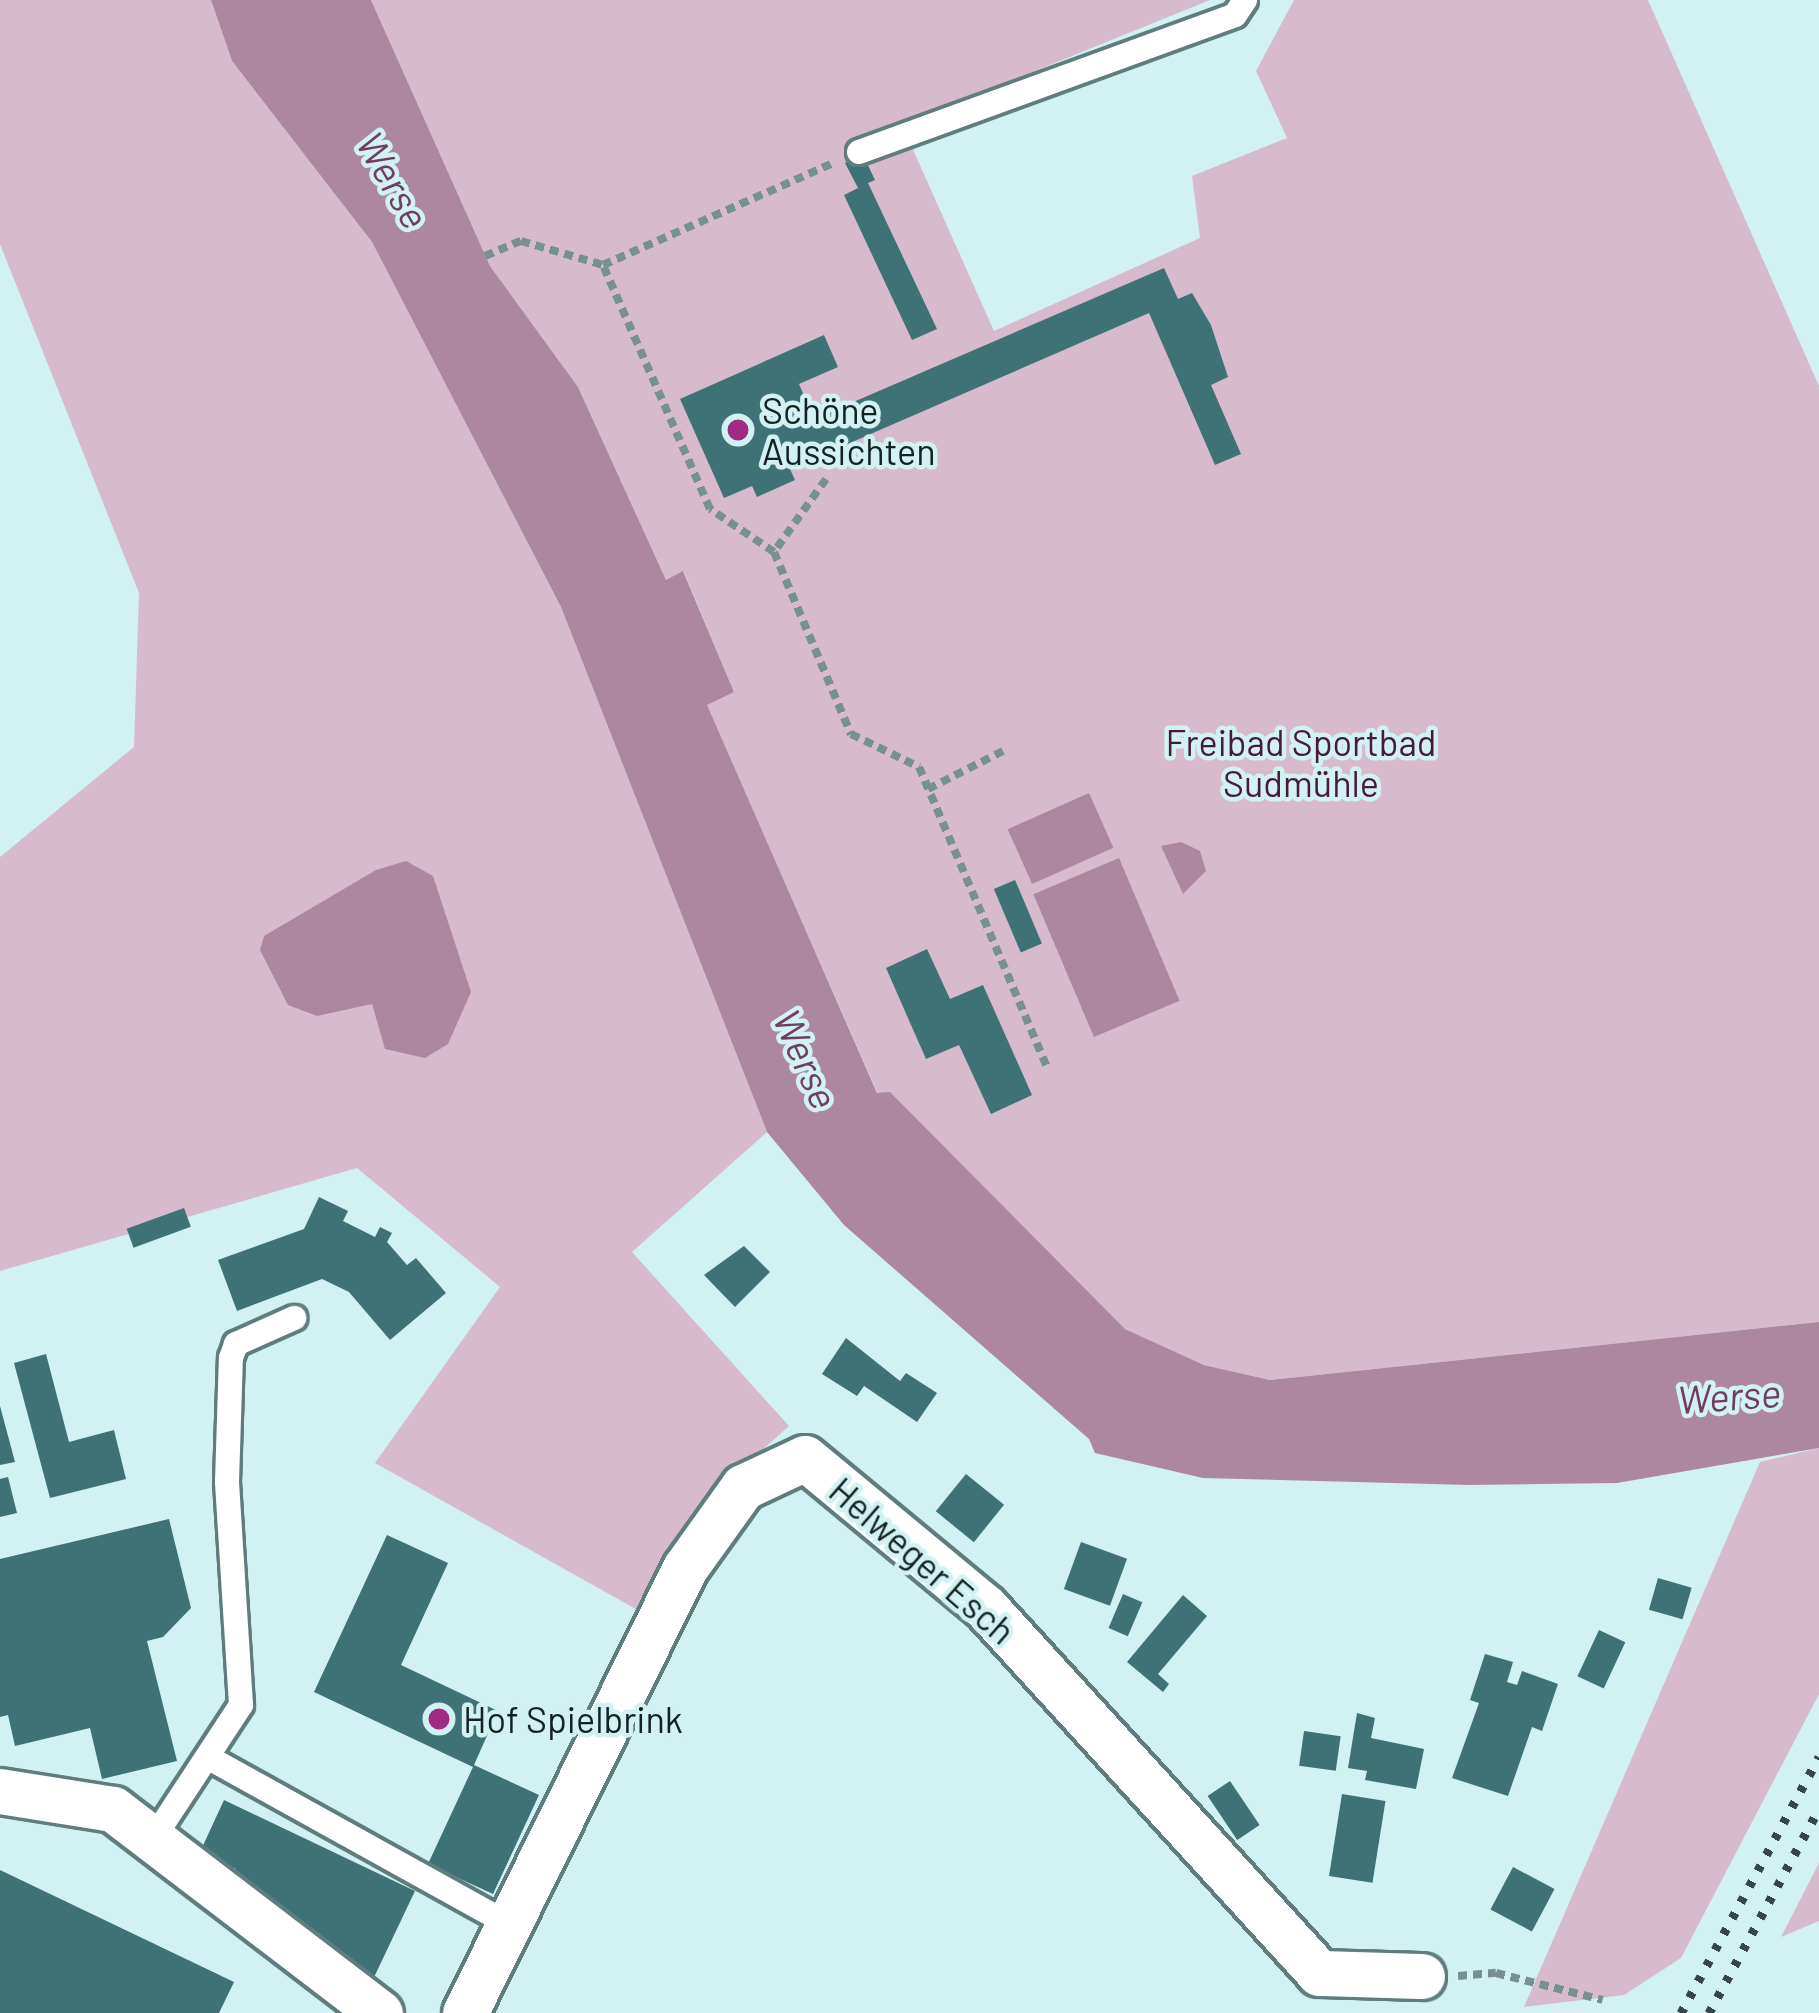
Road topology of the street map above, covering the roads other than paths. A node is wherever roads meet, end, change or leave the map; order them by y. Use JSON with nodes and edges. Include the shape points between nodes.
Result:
{"nodes":[{"id":1,"x":1245,"y":0,"type":"edge"},
{"id":2,"x":859,"y":152,"type":"road end"},
{"id":3,"x":294,"y":1318,"type":"dead end"},
{"id":4,"x":211,"y":1759,"type":"junction"},
{"id":5,"x":0,"y":1791,"type":"edge"},
{"id":6,"x":153,"y":1840,"type":"junction"},
{"id":7,"x":507,"y":1923,"type":"junction"},
{"id":8,"x":1422,"y":1976,"type":"road end"},
{"id":9,"x":380,"y":2013,"type":"edge"},
{"id":10,"x":465,"y":2013,"type":"edge"}],
"edges":[{"from":1,"to":2,"type":"lane","via":[[1235,15]]},
{"from":3,"to":4,"type":"lane","via":[[236,1344],[231,1358],[227,1482],[245,1669],[234,1726]]},
{"from":4,"to":6,"type":"lane"},
{"from":4,"to":7,"type":"lane"},
{"from":5,"to":6,"type":"street","via":[[112,1808]]},
{"from":6,"to":9,"type":"street"},
{"from":7,"to":8,"type":"street","name":"Helweger Esch","via":[[685,1568],[743,1487],[805,1457],[986,1608],[1318,1972]]},
{"from":7,"to":10,"type":"street","name":"Helweger Esch"}]}
